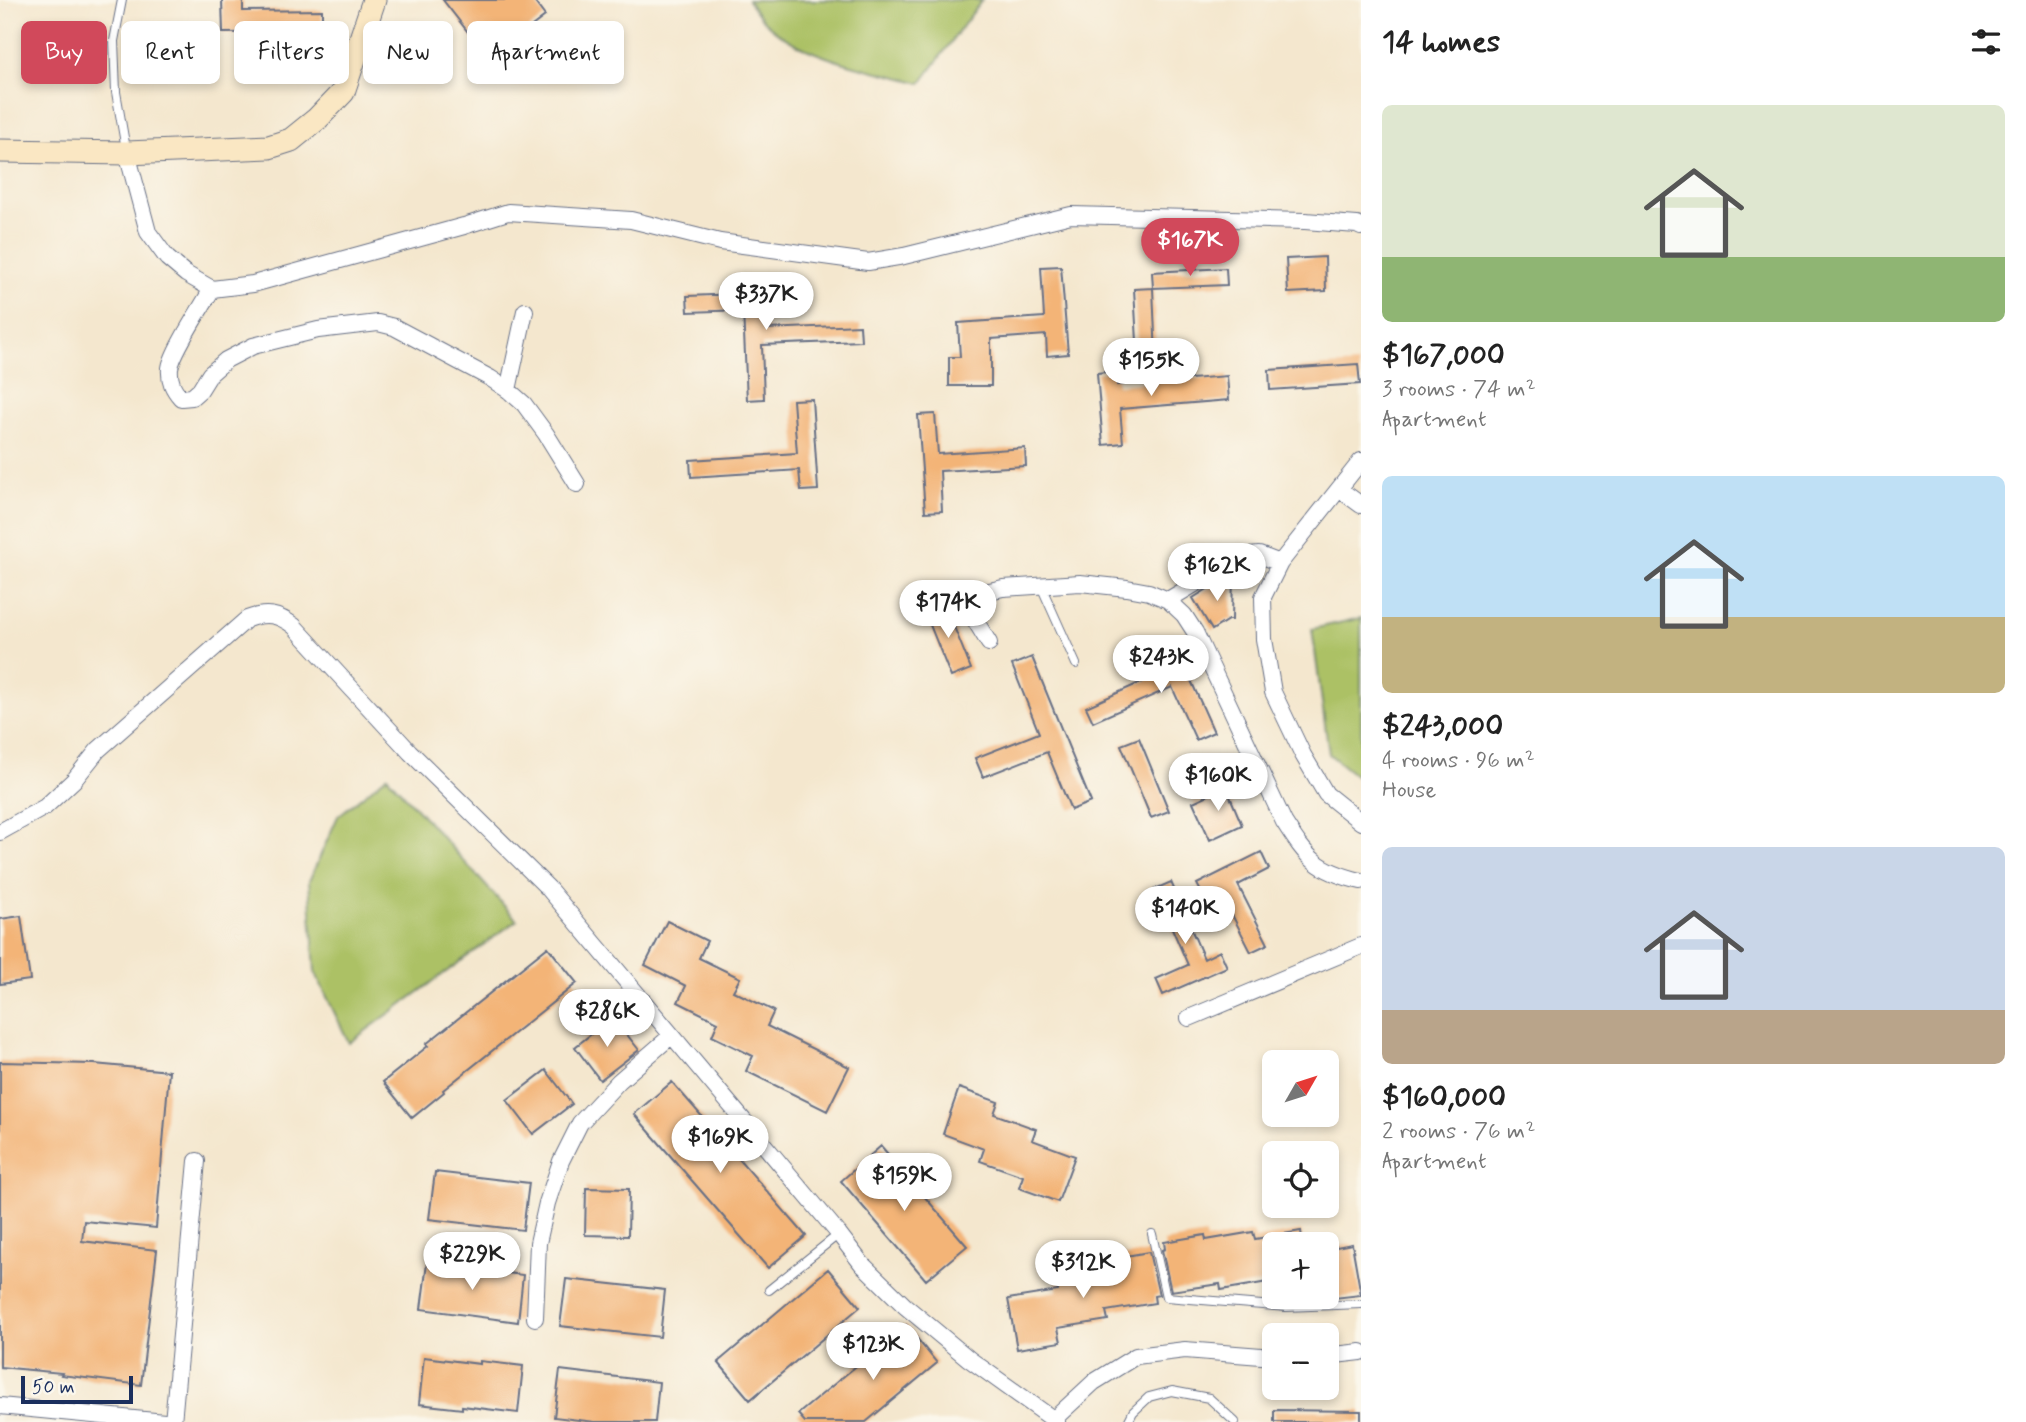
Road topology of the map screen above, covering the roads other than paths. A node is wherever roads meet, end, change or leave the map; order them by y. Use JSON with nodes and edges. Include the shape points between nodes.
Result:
{"nodes":[{"id":1,"x":122,"y":0,"type":"edge"},
{"id":2,"x":374,"y":0,"type":"edge"},
{"id":3,"x":0,"y":152,"type":"edge"},
{"id":4,"x":127,"y":153,"type":"junction"},
{"id":5,"x":1361,"y":227,"type":"edge"},
{"id":6,"x":212,"y":289,"type":"junction"},
{"id":7,"x":525,"y":312,"type":"dead end"},
{"id":8,"x":508,"y":390,"type":"junction"},
{"id":9,"x":1361,"y":461,"type":"edge"},
{"id":10,"x":577,"y":484,"type":"dead end"},
{"id":11,"x":1339,"y":489,"type":"junction"},
{"id":12,"x":1361,"y":505,"type":"edge"},
{"id":13,"x":1280,"y":563,"type":"junction"},
{"id":14,"x":1041,"y":586,"type":"junction"},
{"id":15,"x":1168,"y":600,"type":"junction"},
{"id":16,"x":989,"y":643,"type":"dead end"},
{"id":17,"x":1076,"y":664,"type":"dead end"},
{"id":18,"x":1361,"y":822,"type":"edge"},
{"id":19,"x":0,"y":832,"type":"edge"},
{"id":20,"x":1361,"y":881,"type":"edge"},
{"id":21,"x":1361,"y":946,"type":"edge"},
{"id":22,"x":1189,"y":1018,"type":"dead end"},
{"id":23,"x":671,"y":1036,"type":"junction"},
{"id":24,"x":197,"y":1161,"type":"dead end"},
{"id":25,"x":839,"y":1234,"type":"junction"},
{"id":26,"x":1152,"y":1234,"type":"dead end"},
{"id":27,"x":768,"y":1290,"type":"dead end"},
{"id":28,"x":1361,"y":1304,"type":"edge"},
{"id":29,"x":535,"y":1318,"type":"dead end"},
{"id":30,"x":1361,"y":1352,"type":"edge"},
{"id":31,"x":1339,"y":1355,"type":"edge"},
{"id":32,"x":1262,"y":1356,"type":"edge"},
{"id":33,"x":0,"y":1406,"type":"edge"},
{"id":34,"x":1055,"y":1421,"type":"edge"},
{"id":35,"x":165,"y":1422,"type":"edge"},
{"id":36,"x":173,"y":1422,"type":"edge"},
{"id":37,"x":1128,"y":1422,"type":"edge"},
{"id":38,"x":1235,"y":1422,"type":"edge"}],
"edges":[{"from":1,"to":4,"type":"lane","via":[[114,41],[116,92]]},
{"from":2,"to":4,"type":"street","via":[[343,92],[291,139],[269,147]]},
{"from":3,"to":4,"type":"street"},
{"from":4,"to":6,"type":"street","via":[[148,232],[167,258]]},
{"from":5,"to":6,"type":"street","via":[[1306,221],[1071,215],[868,262],[720,242],[631,219],[508,212],[253,284]]},
{"from":6,"to":8,"type":"street","via":[[170,367],[172,389],[181,398],[192,397],[226,359],[253,346],[318,330],[378,323],[394,327]]},
{"from":7,"to":8,"type":"street"},
{"from":8,"to":10,"type":"street","via":[[524,404]]},
{"from":9,"to":11,"type":"street"},
{"from":11,"to":12,"type":"street"},
{"from":11,"to":13,"type":"street"},
{"from":13,"to":15,"type":"street","via":[[1259,555],[1240,557]]},
{"from":13,"to":18,"type":"street","via":[[1263,597],[1273,692],[1326,794]]},
{"from":14,"to":15,"type":"street","via":[[1080,583],[1127,588]]},
{"from":14,"to":16,"type":"street","via":[[1003,587],[980,593],[969,604]]},
{"from":14,"to":17,"type":"lane"},
{"from":15,"to":20,"type":"street","via":[[1195,632],[1301,849],[1315,863]]},
{"from":19,"to":23,"type":"street","via":[[45,807],[98,750],[247,619],[272,615],[294,626],[410,752],[548,888]]},
{"from":21,"to":22,"type":"street"},
{"from":23,"to":25,"type":"street"},
{"from":23,"to":29,"type":"street","via":[[580,1123],[561,1161],[538,1243]]},
{"from":24,"to":36,"type":"street"},
{"from":25,"to":27,"type":"lane"},
{"from":25,"to":34,"type":"street","via":[[905,1306]]},
{"from":26,"to":28,"type":"lane","via":[[1166,1297],[1286,1307]]},
{"from":30,"to":31,"type":"street"},
{"from":32,"to":34,"type":"street","via":[[1185,1350],[1136,1356],[1094,1382]]},
{"from":33,"to":35,"type":"street"},
{"from":37,"to":38,"type":"lane","via":[[1149,1396],[1171,1391],[1209,1398]]}]}
